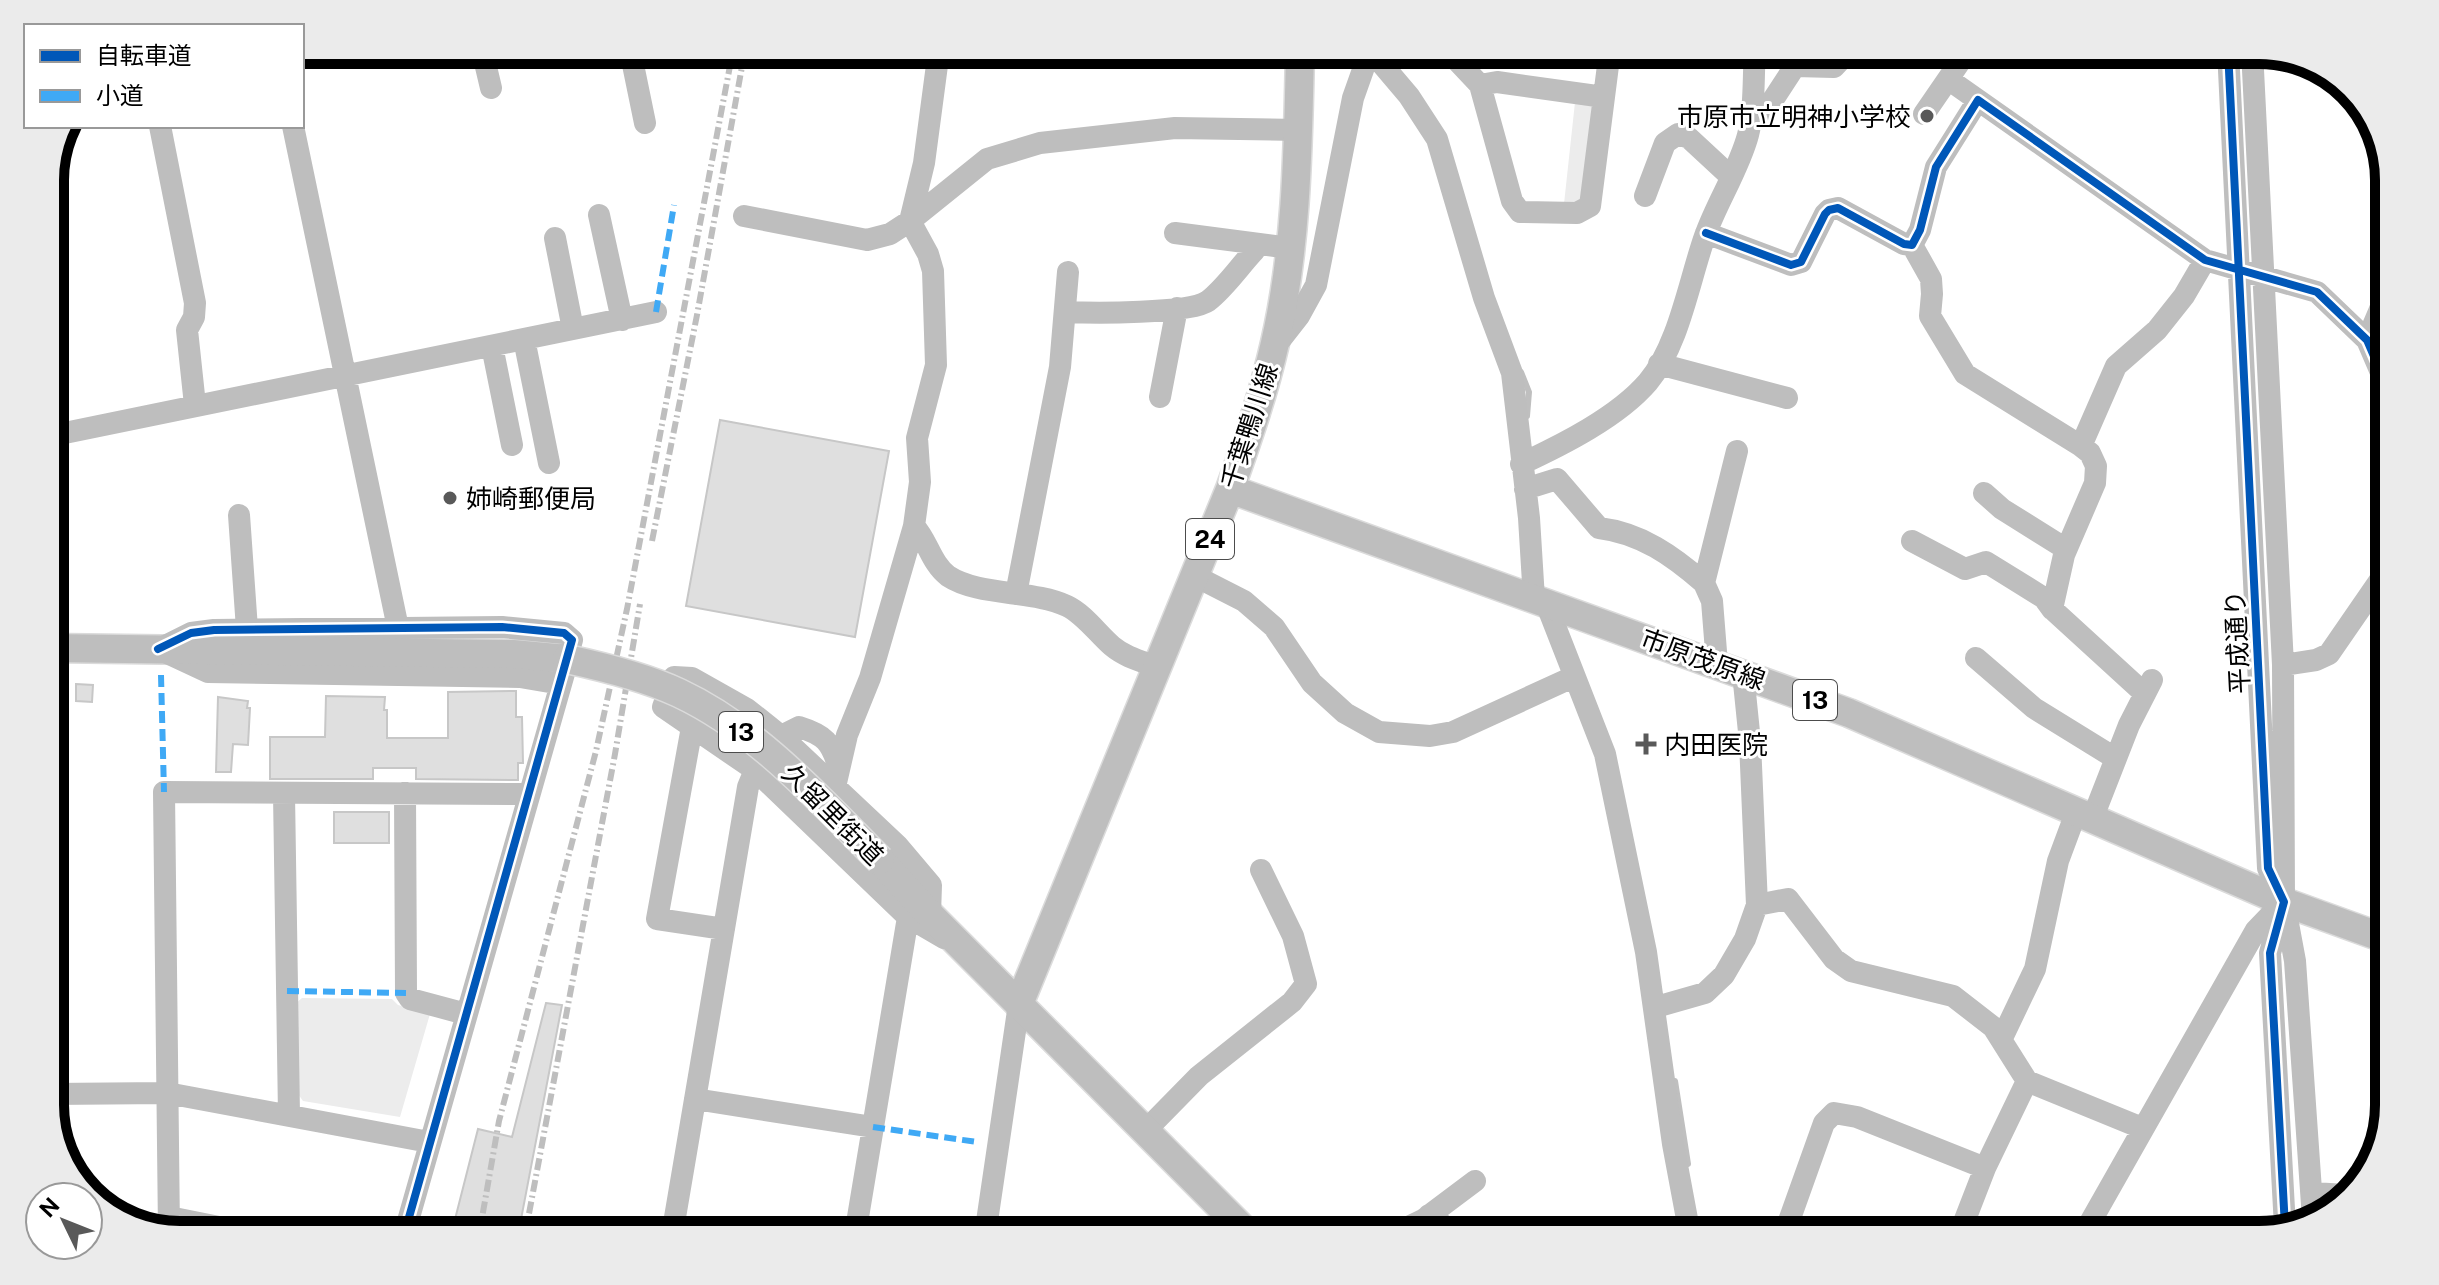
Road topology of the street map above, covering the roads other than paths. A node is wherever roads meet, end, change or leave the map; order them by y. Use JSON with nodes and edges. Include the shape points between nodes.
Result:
{"nodes":[{"id":1,"x":485,"y":64,"type":"edge"},
{"id":2,"x":633,"y":64,"type":"edge"},
{"id":3,"x":937,"y":64,"type":"edge"},
{"id":4,"x":1300,"y":64,"type":"edge"},
{"id":5,"x":1365,"y":64,"type":"edge"},
{"id":6,"x":1382,"y":64,"type":"edge"},
{"id":7,"x":1460,"y":64,"type":"edge"},
{"id":8,"x":1608,"y":64,"type":"edge"},
{"id":9,"x":1755,"y":64,"type":"edge"},
{"id":10,"x":1837,"y":64,"type":"edge"},
{"id":11,"x":1958,"y":64,"type":"edge"},
{"id":12,"x":2229,"y":64,"type":"edge"},
{"id":13,"x":2252,"y":64,"type":"edge"},
{"id":14,"x":1948,"y":79,"type":"junction"},
{"id":15,"x":1480,"y":85,"type":"junction"},
{"id":16,"x":491,"y":88,"type":"dead end"},
{"id":17,"x":1604,"y":97,"type":"junction"},
{"id":18,"x":1978,"y":100,"type":"junction"},
{"id":19,"x":2254,"y":108,"type":"junction"},
{"id":20,"x":2231,"y":109,"type":"junction"},
{"id":21,"x":1924,"y":114,"type":"dead end"},
{"id":22,"x":645,"y":123,"type":"dead end"},
{"id":23,"x":1750,"y":125,"type":"junction"},
{"id":24,"x":160,"y":128,"type":"edge"},
{"id":25,"x":293,"y":128,"type":"edge"},
{"id":26,"x":1298,"y":130,"type":"junction"},
{"id":27,"x":1730,"y":176,"type":"junction"},
{"id":28,"x":1645,"y":196,"type":"dead end"},
{"id":29,"x":599,"y":215,"type":"dead end"},
{"id":30,"x":744,"y":216,"type":"dead end"},
{"id":31,"x":910,"y":221,"type":"junction"},
{"id":32,"x":1175,"y":233,"type":"dead end"},
{"id":33,"x":1706,"y":233,"type":"junction"},
{"id":34,"x":555,"y":238,"type":"dead end"},
{"id":35,"x":1258,"y":244,"type":"junction"},
{"id":36,"x":1912,"y":245,"type":"junction"},
{"id":37,"x":1290,"y":248,"type":"junction"},
{"id":38,"x":2205,"y":260,"type":"junction"},
{"id":39,"x":2238,"y":269,"type":"junction"},
{"id":40,"x":1068,"y":272,"type":"dead end"},
{"id":41,"x":2262,"y":276,"type":"junction"},
{"id":42,"x":1177,"y":308,"type":"junction"},
{"id":43,"x":656,"y":312,"type":"dead end"},
{"id":44,"x":1067,"y":312,"type":"junction"},
{"id":45,"x":622,"y":320,"type":"junction"},
{"id":46,"x":2375,"y":321,"type":"edge"},
{"id":47,"x":573,"y":329,"type":"junction"},
{"id":48,"x":524,"y":339,"type":"junction"},
{"id":49,"x":2367,"y":340,"type":"junction"},
{"id":50,"x":1276,"y":341,"type":"junction"},
{"id":51,"x":492,"y":346,"type":"junction"},
{"id":52,"x":2375,"y":359,"type":"edge"},
{"id":53,"x":1659,"y":364,"type":"junction"},
{"id":54,"x":344,"y":376,"type":"junction"},
{"id":55,"x":1160,"y":397,"type":"dead end"},
{"id":56,"x":1787,"y":398,"type":"dead end"},
{"id":57,"x":195,"y":405,"type":"junction"},
{"id":58,"x":64,"y":433,"type":"edge"},
{"id":59,"x":512,"y":445,"type":"dead end"},
{"id":60,"x":2081,"y":446,"type":"junction"},
{"id":61,"x":1737,"y":451,"type":"dead end"},
{"id":62,"x":549,"y":463,"type":"dead end"},
{"id":63,"x":1521,"y":464,"type":"junction"},
{"id":64,"x":1230,"y":489,"type":"junction"},
{"id":65,"x":1525,"y":489,"type":"junction"},
{"id":66,"x":1984,"y":493,"type":"dead end"},
{"id":67,"x":239,"y":515,"type":"dead end"},
{"id":68,"x":914,"y":526,"type":"junction"},
{"id":69,"x":1912,"y":541,"type":"dead end"},
{"id":70,"x":2066,"y":549,"type":"junction"},
{"id":71,"x":1195,"y":576,"type":"junction"},
{"id":72,"x":1704,"y":583,"type":"junction"},
{"id":73,"x":2375,"y":587,"type":"edge"},
{"id":74,"x":1016,"y":594,"type":"junction"},
{"id":75,"x":1540,"y":601,"type":"junction"},
{"id":76,"x":2052,"y":609,"type":"junction"},
{"id":77,"x":398,"y":628,"type":"junction"},
{"id":78,"x":247,"y":629,"type":"junction"},
{"id":79,"x":570,"y":647,"type":"dead end"},
{"id":80,"x":64,"y":648,"type":"edge"},
{"id":81,"x":158,"y":649,"type":"junction"},
{"id":82,"x":1976,"y":658,"type":"dead end"},
{"id":83,"x":2283,"y":665,"type":"junction"},
{"id":84,"x":1157,"y":667,"type":"junction"},
{"id":85,"x":1730,"y":669,"type":"junction"},
{"id":86,"x":1573,"y":677,"type":"junction"},
{"id":87,"x":692,"y":727,"type":"junction"},
{"id":88,"x":2115,"y":758,"type":"junction"},
{"id":89,"x":755,"y":770,"type":"junction"},
{"id":90,"x":837,"y":777,"type":"junction"},
{"id":91,"x":405,"y":793,"type":"junction"},
{"id":92,"x":284,"y":794,"type":"junction"},
{"id":93,"x":529,"y":794,"type":"junction"},
{"id":94,"x":2085,"y":814,"type":"junction"},
{"id":95,"x":1261,"y":870,"type":"dead end"},
{"id":96,"x":2284,"y":902,"type":"junction"},
{"id":97,"x":1757,"y":905,"type":"junction"},
{"id":98,"x":917,"y":909,"type":"junction"},
{"id":99,"x":724,"y":929,"type":"junction"},
{"id":100,"x":2375,"y":935,"type":"edge"},
{"id":101,"x":1019,"y":1004,"type":"junction"},
{"id":102,"x":1656,"y":1007,"type":"junction"},
{"id":103,"x":466,"y":1014,"type":"junction"},
{"id":104,"x":2002,"y":1038,"type":"junction"},
{"id":105,"x":2027,"y":1081,"type":"junction"},
{"id":106,"x":167,"y":1093,"type":"junction"},
{"id":107,"x":64,"y":1094,"type":"edge"},
{"id":108,"x":695,"y":1099,"type":"junction"},
{"id":109,"x":289,"y":1115,"type":"junction"},
{"id":110,"x":873,"y":1127,"type":"junction"},
{"id":111,"x":2142,"y":1128,"type":"junction"},
{"id":112,"x":1146,"y":1130,"type":"junction"},
{"id":113,"x":429,"y":1142,"type":"junction"},
{"id":114,"x":1985,"y":1168,"type":"junction"},
{"id":115,"x":1475,"y":1181,"type":"dead end"},
{"id":116,"x":2312,"y":1193,"type":"junction"},
{"id":117,"x":2333,"y":1194,"type":"edge"},
{"id":118,"x":2313,"y":1208,"type":"edge"},
{"id":119,"x":1429,"y":1215,"type":"junction"},
{"id":120,"x":2284,"y":1218,"type":"edge"},
{"id":121,"x":169,"y":1220,"type":"edge"},
{"id":122,"x":408,"y":1221,"type":"edge"},
{"id":123,"x":674,"y":1221,"type":"edge"},
{"id":124,"x":857,"y":1221,"type":"edge"},
{"id":125,"x":987,"y":1221,"type":"edge"},
{"id":126,"x":1235,"y":1221,"type":"edge"},
{"id":127,"x":1418,"y":1221,"type":"edge"},
{"id":128,"x":1437,"y":1221,"type":"edge"},
{"id":129,"x":1687,"y":1221,"type":"edge"},
{"id":130,"x":1789,"y":1221,"type":"edge"},
{"id":131,"x":1964,"y":1221,"type":"edge"},
{"id":132,"x":2091,"y":1221,"type":"edge"}],
"edges":[{"from":1,"to":16,"type":"street"},
{"from":2,"to":22,"type":"street"},
{"from":3,"to":31,"type":"street"},
{"from":4,"to":26,"type":"main road","name":"千葉鴨川線","number":"24"},
{"from":5,"to":50,"type":"street","via":[[1353,98],[1316,285],[1299,316]]},
{"from":6,"to":63,"type":"street","via":[[1437,139],[1512,373]]},
{"from":7,"to":15,"type":"street"},
{"from":8,"to":17,"type":"street"},
{"from":9,"to":23,"type":"street"},
{"from":10,"to":23,"type":"street","via":[[1795,66]]},
{"from":11,"to":14,"type":"street"},
{"from":12,"to":20,"type":"street","name":"平成通り"},
{"from":13,"to":19,"type":"street","name":"平成通り"},
{"from":14,"to":18,"type":"street"},
{"from":14,"to":21,"type":"street"},
{"from":15,"to":17,"type":"street","via":[[1497,82]]},
{"from":15,"to":17,"type":"street","via":[[1512,201],[1520,212],[1577,213],[1590,206]]},
{"from":18,"to":36,"type":"street","via":[[1936,167]]},
{"from":18,"to":38,"type":"street"},
{"from":19,"to":20,"type":"street"},
{"from":19,"to":41,"type":"street","name":"平成通り"},
{"from":20,"to":39,"type":"street","name":"平成通り"},
{"from":23,"to":27,"type":"street"},
{"from":24,"to":57,"type":"street","via":[[195,303],[187,330]]},
{"from":25,"to":54,"type":"street"},
{"from":26,"to":31,"type":"street","via":[[1175,128],[1040,143],[987,159]]},
{"from":26,"to":37,"type":"main road","name":"千葉鴨川線","number":"24"},
{"from":27,"to":28,"type":"street","via":[[1678,134],[1665,143]]},
{"from":27,"to":33,"type":"street"},
{"from":29,"to":45,"type":"street"},
{"from":30,"to":31,"type":"street","via":[[867,240]]},
{"from":31,"to":68,"type":"street","via":[[933,271],[936,365],[917,438],[920,482]]},
{"from":32,"to":35,"type":"street"},
{"from":33,"to":36,"type":"street","via":[[1791,265],[1801,262],[1825,214],[1838,208]]},
{"from":33,"to":53,"type":"street"},
{"from":34,"to":47,"type":"street"},
{"from":35,"to":37,"type":"street"},
{"from":35,"to":42,"type":"street","via":[[1208,301]]},
{"from":36,"to":60,"type":"street","via":[[1931,279],[1930,316],[1965,374]]},
{"from":37,"to":50,"type":"main road","name":"千葉鴨川線","number":"24"},
{"from":38,"to":39,"type":"street"},
{"from":38,"to":60,"type":"street","via":[[2157,330],[2116,366]]},
{"from":39,"to":41,"type":"street"},
{"from":39,"to":96,"type":"street","name":"平成通り","via":[[2268,868]]},
{"from":40,"to":44,"type":"street"},
{"from":41,"to":49,"type":"street","via":[[2317,292]]},
{"from":41,"to":83,"type":"street","name":"平成通り"},
{"from":42,"to":44,"type":"street"},
{"from":42,"to":55,"type":"street"},
{"from":43,"to":45,"type":"street"},
{"from":44,"to":74,"type":"street"},
{"from":45,"to":47,"type":"street"},
{"from":46,"to":49,"type":"street"},
{"from":47,"to":48,"type":"street"},
{"from":48,"to":51,"type":"street"},
{"from":48,"to":62,"type":"street"},
{"from":49,"to":52,"type":"street"},
{"from":50,"to":64,"type":"main road","name":"千葉鴨川線","number":"24"},
{"from":51,"to":54,"type":"street"},
{"from":51,"to":59,"type":"street"},
{"from":53,"to":56,"type":"street"},
{"from":53,"to":63,"type":"street","via":[[1629,402]]},
{"from":54,"to":57,"type":"street"},
{"from":54,"to":77,"type":"street"},
{"from":57,"to":58,"type":"street"},
{"from":60,"to":70,"type":"street","via":[[2096,466],[2095,483]]},
{"from":61,"to":72,"type":"street"},
{"from":63,"to":65,"type":"street"},
{"from":64,"to":71,"type":"main road","name":"千葉鴨川線","number":"24"},
{"from":64,"to":75,"type":"main road","name":"市原茂原線","number":"13"},
{"from":65,"to":72,"type":"street","via":[[1557,479],[1599,528],[1621,530],[1662,549]]},
{"from":65,"to":75,"type":"street"},
{"from":66,"to":70,"type":"street"},
{"from":67,"to":78,"type":"street"},
{"from":68,"to":74,"type":"street","via":[[948,576]]},
{"from":68,"to":90,"type":"street"},
{"from":69,"to":76,"type":"street","via":[[1965,569],[1986,562],[2044,598]]},
{"from":70,"to":76,"type":"street"},
{"from":71,"to":84,"type":"main road","name":"千葉鴨川線","number":"24"},
{"from":71,"to":86,"type":"street","via":[[1244,601],[1274,627],[1312,683],[1345,713],[1379,732],[1453,732]]},
{"from":72,"to":85,"type":"street"},
{"from":73,"to":83,"type":"street","via":[[2329,654]]},
{"from":74,"to":84,"type":"street","via":[[1069,607],[1123,654]]},
{"from":75,"to":85,"type":"main road","name":"市原茂原線","number":"13"},
{"from":75,"to":86,"type":"street"},
{"from":76,"to":88,"type":"street","via":[[2148,687]]},
{"from":77,"to":78,"type":"street"},
{"from":77,"to":79,"type":"street","via":[[502,627],[564,633],[572,640]]},
{"from":78,"to":81,"type":"street","via":[[191,633]]},
{"from":80,"to":81,"type":"main road","name":"久留里街道","number":"13"},
{"from":81,"to":93,"type":"street","via":[[208,672],[563,677]]},
{"from":81,"to":98,"type":"main road","name":"久留里街道","number":"13","bridge":true,"via":[[546,656],[676,691],[788,768],[880,860]]},
{"from":82,"to":88,"type":"street","via":[[2034,708]]},
{"from":83,"to":96,"type":"street","name":"平成通り"},
{"from":84,"to":101,"type":"main road","name":"千葉鴨川線","number":"24"},
{"from":85,"to":94,"type":"main road","name":"市原茂原線","number":"13","via":[[1849,713]]},
{"from":85,"to":97,"type":"street","via":[[1750,742]]},
{"from":86,"to":102,"type":"street","via":[[1605,754]]},
{"from":87,"to":89,"type":"street"},
{"from":87,"to":90,"type":"street","via":[[663,707],[674,677],[692,678],[747,709]]},
{"from":87,"to":99,"type":"street","via":[[657,919]]},
{"from":88,"to":94,"type":"street"},
{"from":89,"to":98,"type":"street"},
{"from":89,"to":99,"type":"street"},
{"from":90,"to":98,"type":"street","via":[[931,885]]},
{"from":91,"to":92,"type":"street"},
{"from":91,"to":93,"type":"street"},
{"from":91,"to":103,"type":"street","via":[[406,993],[410,999]]},
{"from":92,"to":106,"type":"street","via":[[164,792]]},
{"from":92,"to":109,"type":"street"},
{"from":93,"to":103,"type":"street"},
{"from":94,"to":96,"type":"main road","name":"市原茂原線","number":"13"},
{"from":94,"to":104,"type":"street","via":[[2058,861],[2035,969]]},
{"from":95,"to":112,"type":"street","via":[[1293,936],[1306,984],[1292,1002],[1199,1076]]},
{"from":96,"to":100,"type":"main road","name":"市原茂原線","number":"13"},
{"from":96,"to":111,"type":"street","via":[[2256,930]]},
{"from":96,"to":116,"type":"street","name":"平成通り","via":[[2295,961]]},
{"from":96,"to":120,"type":"street","name":"平成通り","via":[[2270,953]]},
{"from":97,"to":102,"type":"street","via":[[1724,975],[1705,993]]},
{"from":97,"to":104,"type":"street","via":[[1788,899],[1834,959],[1851,971],[1953,996]]},
{"from":98,"to":101,"type":"main road","name":"久留里街道","number":"13"},
{"from":98,"to":110,"type":"street"},
{"from":99,"to":108,"type":"street"},
{"from":101,"to":112,"type":"main road","name":"久留里街道"},
{"from":101,"to":125,"type":"street"},
{"from":102,"to":129,"type":"street"},
{"from":103,"to":113,"type":"street"},
{"from":104,"to":105,"type":"street"},
{"from":105,"to":111,"type":"street"},
{"from":105,"to":114,"type":"street"},
{"from":106,"to":107,"type":"street"},
{"from":106,"to":109,"type":"street"},
{"from":106,"to":121,"type":"street"},
{"from":108,"to":110,"type":"street"},
{"from":108,"to":123,"type":"street"},
{"from":109,"to":113,"type":"street"},
{"from":110,"to":124,"type":"street"},
{"from":111,"to":132,"type":"street"},
{"from":112,"to":126,"type":"main road","name":"久留里街道"},
{"from":113,"to":122,"type":"street"},
{"from":114,"to":130,"type":"street","via":[[1857,1117],[1834,1113],[1824,1123]]},
{"from":114,"to":131,"type":"street"},
{"from":115,"to":119,"type":"street"},
{"from":116,"to":117,"type":"street"},
{"from":116,"to":118,"type":"street","name":"平成通り"},
{"from":119,"to":127,"type":"street"},
{"from":119,"to":128,"type":"street"}]}
